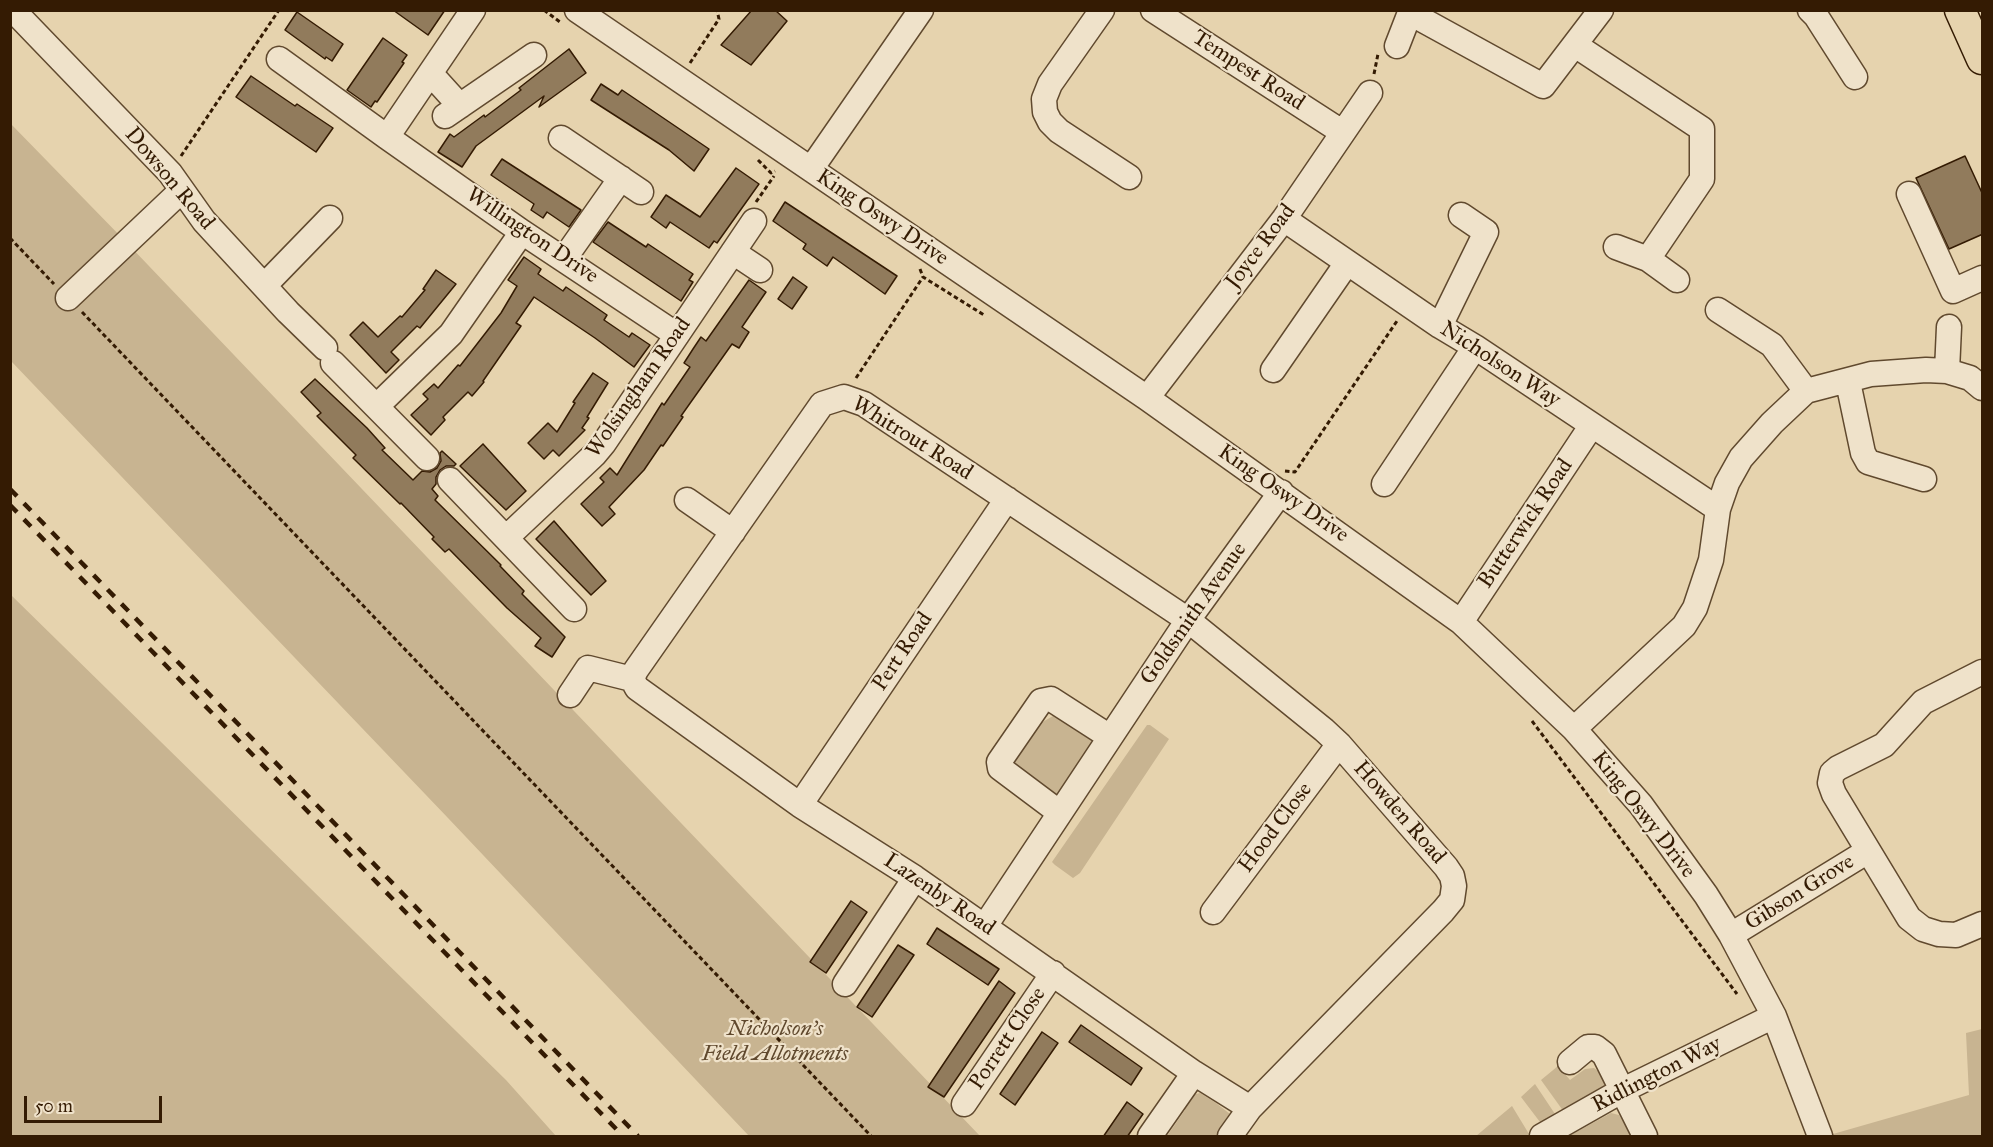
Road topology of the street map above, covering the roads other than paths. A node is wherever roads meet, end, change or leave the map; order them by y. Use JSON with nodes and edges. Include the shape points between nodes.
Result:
{"nodes":[{"id":1,"x":13,"y":10,"type":"edge"},
{"id":2,"x":577,"y":10,"type":"edge"},
{"id":3,"x":921,"y":10,"type":"edge"},
{"id":4,"x":1102,"y":10,"type":"edge"},
{"id":5,"x":1153,"y":10,"type":"edge"},
{"id":6,"x":1601,"y":10,"type":"edge"},
{"id":7,"x":1810,"y":10,"type":"edge"},
{"id":8,"x":1960,"y":10,"type":"edge"},
{"id":9,"x":472,"y":11,"type":"edge"},
{"id":10,"x":1410,"y":12,"type":"edge"},
{"id":11,"x":1575,"y":45,"type":"junction"},
{"id":12,"x":1396,"y":46,"type":"dead end"},
{"id":13,"x":534,"y":55,"type":"dead end"},
{"id":14,"x":279,"y":58,"type":"dead end"},
{"id":15,"x":1983,"y":59,"type":"edge"},
{"id":16,"x":431,"y":74,"type":"junction"},
{"id":17,"x":1855,"y":77,"type":"dead end"},
{"id":18,"x":1370,"y":93,"type":"dead end"},
{"id":19,"x":1342,"y":132,"type":"junction"},
{"id":20,"x":387,"y":137,"type":"junction"},
{"id":21,"x":561,"y":138,"type":"dead end"},
{"id":22,"x":811,"y":170,"type":"junction"},
{"id":23,"x":1129,"y":177,"type":"dead end"},
{"id":24,"x":176,"y":182,"type":"junction"},
{"id":25,"x":1909,"y":194,"type":"dead end"},
{"id":26,"x":755,"y":211,"type":"road end"},
{"id":27,"x":1461,"y":215,"type":"dead end"},
{"id":28,"x":330,"y":218,"type":"dead end"},
{"id":29,"x":1284,"y":219,"type":"junction"},
{"id":30,"x":522,"y":232,"type":"junction"},
{"id":31,"x":1616,"y":247,"type":"dead end"},
{"id":32,"x":733,"y":252,"type":"junction"},
{"id":33,"x":564,"y":259,"type":"junction"},
{"id":34,"x":1648,"y":259,"type":"junction"},
{"id":35,"x":1347,"y":263,"type":"junction"},
{"id":36,"x":760,"y":270,"type":"dead end"},
{"id":37,"x":1983,"y":278,"type":"edge"},
{"id":38,"x":1677,"y":280,"type":"dead end"},
{"id":39,"x":264,"y":286,"type":"junction"},
{"id":40,"x":68,"y":298,"type":"road end"},
{"id":41,"x":1718,"y":310,"type":"dead end"},
{"id":42,"x":1440,"y":326,"type":"junction"},
{"id":43,"x":1949,"y":327,"type":"dead end"},
{"id":44,"x":677,"y":335,"type":"junction"},
{"id":45,"x":1475,"y":347,"type":"junction"},
{"id":46,"x":1273,"y":370,"type":"dead end"},
{"id":47,"x":1947,"y":371,"type":"junction"},
{"id":48,"x":1848,"y":381,"type":"junction"},
{"id":49,"x":1983,"y":388,"type":"edge"},
{"id":50,"x":1806,"y":391,"type":"junction"},
{"id":51,"x":1147,"y":398,"type":"junction"},
{"id":52,"x":378,"y":406,"type":"junction"},
{"id":53,"x":1592,"y":425,"type":"junction"},
{"id":54,"x":427,"y":458,"type":"dead end"},
{"id":55,"x":1924,"y":479,"type":"dead end"},
{"id":56,"x":450,"y":480,"type":"dead end"},
{"id":57,"x":1282,"y":481,"type":"junction"},
{"id":58,"x":1384,"y":484,"type":"dead end"},
{"id":59,"x":1007,"y":499,"type":"junction"},
{"id":60,"x":687,"y":500,"type":"dead end"},
{"id":61,"x":1718,"y":509,"type":"junction"},
{"id":62,"x":732,"y":532,"type":"junction"},
{"id":63,"x":506,"y":538,"type":"junction"},
{"id":64,"x":574,"y":609,"type":"dead end"},
{"id":65,"x":1188,"y":620,"type":"junction"},
{"id":66,"x":1461,"y":622,"type":"junction"},
{"id":67,"x":1983,"y":672,"type":"edge"},
{"id":68,"x":632,"y":679,"type":"junction"},
{"id":69,"x":570,"y":695,"type":"dead end"},
{"id":70,"x":1574,"y":729,"type":"junction"},
{"id":71,"x":1110,"y":737,"type":"junction"},
{"id":72,"x":1339,"y":744,"type":"junction"},
{"id":73,"x":800,"y":805,"type":"junction"},
{"id":74,"x":1060,"y":813,"type":"junction"},
{"id":75,"x":1868,"y":850,"type":"junction"},
{"id":76,"x":915,"y":878,"type":"junction"},
{"id":77,"x":1214,"y":912,"type":"dead end"},
{"id":78,"x":1983,"y":924,"type":"edge"},
{"id":79,"x":986,"y":926,"type":"junction"},
{"id":80,"x":1731,"y":935,"type":"junction"},
{"id":81,"x":1053,"y":974,"type":"junction"},
{"id":82,"x":845,"y":984,"type":"dead end"},
{"id":83,"x":1774,"y":1016,"type":"junction"},
{"id":84,"x":1570,"y":1062,"type":"dead end"},
{"id":85,"x":1194,"y":1073,"type":"junction"},
{"id":86,"x":1623,"y":1090,"type":"junction"},
{"id":87,"x":964,"y":1104,"type":"dead end"},
{"id":88,"x":1250,"y":1108,"type":"junction"},
{"id":89,"x":1150,"y":1137,"type":"edge"},
{"id":90,"x":1230,"y":1137,"type":"edge"},
{"id":91,"x":1542,"y":1137,"type":"edge"},
{"id":92,"x":1645,"y":1137,"type":"edge"},
{"id":93,"x":1820,"y":1137,"type":"edge"}],
"edges":[{"from":1,"to":24,"type":"street","name":"Dowson Road"},
{"from":2,"to":22,"type":"street","name":"King Oswy Drive"},
{"from":3,"to":22,"type":"street"},
{"from":4,"to":23,"type":"street","via":[[1050,84],[1044,99],[1045,112],[1059,130]]},
{"from":5,"to":19,"type":"street","name":"Tempest Road"},
{"from":6,"to":11,"type":"street"},
{"from":7,"to":17,"type":"street"},
{"from":8,"to":15,"type":"main road"},
{"from":9,"to":16,"type":"street"},
{"from":10,"to":11,"type":"street","via":[[1543,86]]},
{"from":10,"to":12,"type":"street"},
{"from":11,"to":34,"type":"street","via":[[1702,129],[1702,179]]},
{"from":13,"to":16,"type":"street","via":[[452,111]]},
{"from":14,"to":20,"type":"street","name":"Willington Drive"},
{"from":16,"to":20,"type":"street"},
{"from":18,"to":19,"type":"street","name":"Joyce Road"},
{"from":19,"to":29,"type":"street","name":"Joyce Road"},
{"from":20,"to":30,"type":"street","name":"Willington Drive"},
{"from":21,"to":33,"type":"street","via":[[631,185]]},
{"from":22,"to":51,"type":"street","name":"King Oswy Drive"},
{"from":24,"to":39,"type":"street","name":"Dowson Road","via":[[204,221]]},
{"from":24,"to":40,"type":"street"},
{"from":25,"to":37,"type":"street","via":[[1953,291]]},
{"from":26,"to":32,"type":"street","name":"Wolsingham Road"},
{"from":27,"to":42,"type":"street","via":[[1486,232]]},
{"from":28,"to":39,"type":"street"},
{"from":29,"to":35,"type":"street","name":"Nicholson Way"},
{"from":29,"to":51,"type":"street","name":"Joyce Road"},
{"from":30,"to":33,"type":"street","name":"Willington Drive"},
{"from":30,"to":52,"type":"street","via":[[451,334]]},
{"from":31,"to":34,"type":"street"},
{"from":32,"to":36,"type":"street"},
{"from":32,"to":44,"type":"street","name":"Wolsingham Road"},
{"from":33,"to":44,"type":"street","name":"Willington Drive"},
{"from":34,"to":38,"type":"street"},
{"from":35,"to":42,"type":"street","name":"Nicholson Way"},
{"from":35,"to":46,"type":"street"},
{"from":39,"to":52,"type":"street","name":"Dowson Road"},
{"from":41,"to":50,"type":"street","via":[[1772,345]]},
{"from":42,"to":45,"type":"street","name":"Nicholson Way"},
{"from":43,"to":47,"type":"street"},
{"from":44,"to":63,"type":"street","name":"Wolsingham Road","via":[[604,444]]},
{"from":45,"to":53,"type":"street","name":"Nicholson Way"},
{"from":45,"to":58,"type":"street"},
{"from":47,"to":48,"type":"street","via":[[1871,374]]},
{"from":47,"to":49,"type":"street","via":[[1970,378]]},
{"from":48,"to":50,"type":"street"},
{"from":48,"to":55,"type":"street","via":[[1868,462]]},
{"from":50,"to":61,"type":"street","via":[[1741,458]]},
{"from":51,"to":57,"type":"street","name":"King Oswy Drive"},
{"from":52,"to":54,"type":"street","name":"Dowson Road"},
{"from":53,"to":61,"type":"street","name":"Nicholson Way"},
{"from":53,"to":66,"type":"street","name":"Butterwick Road"},
{"from":56,"to":63,"type":"street"},
{"from":57,"to":65,"type":"street","name":"Goldsmith Avenue"},
{"from":57,"to":66,"type":"street","name":"King Oswy Drive"},
{"from":59,"to":62,"type":"street","name":"Whitrout Road","via":[[864,404],[843,397],[822,404]]},
{"from":59,"to":65,"type":"street","name":"Whitrout Road"},
{"from":59,"to":73,"type":"street","name":"Pert Road"},
{"from":60,"to":62,"type":"street"},
{"from":61,"to":70,"type":"street","via":[[1711,560],[1695,608],[1684,626]]},
{"from":62,"to":68,"type":"street","name":"Whitrout Road"},
{"from":63,"to":64,"type":"street"},
{"from":65,"to":71,"type":"street","name":"Goldsmith Avenue"},
{"from":65,"to":72,"type":"street","name":"Howden Road"},
{"from":66,"to":70,"type":"street","name":"King Oswy Drive"},
{"from":67,"to":75,"type":"street","via":[[1923,702],[1884,745],[1832,773],[1834,794]]},
{"from":68,"to":69,"type":"street","via":[[588,668]]},
{"from":68,"to":73,"type":"street","name":"Lazenby Road","via":[[637,688]]},
{"from":70,"to":80,"type":"street","name":"King Oswy Drive","via":[[1641,805]]},
{"from":71,"to":74,"type":"street","name":"Goldsmith Avenue"},
{"from":71,"to":74,"type":"street","via":[[1051,699],[1041,701],[999,762],[1000,768]]},
{"from":72,"to":77,"type":"street","name":"Hood Close"},
{"from":72,"to":88,"type":"street","name":"Howden Road","via":[[1446,867],[1452,876],[1452,900]]},
{"from":73,"to":76,"type":"street","name":"Lazenby Road"},
{"from":74,"to":79,"type":"street","name":"Goldsmith Avenue"},
{"from":75,"to":78,"type":"street","via":[[1909,918],[1923,929],[1956,935]]},
{"from":75,"to":80,"type":"street","name":"Gibson Grove"},
{"from":76,"to":79,"type":"street","name":"Lazenby Road"},
{"from":76,"to":82,"type":"street"},
{"from":79,"to":81,"type":"street","name":"Lazenby Road"},
{"from":80,"to":83,"type":"street","name":"King Oswy Drive"},
{"from":81,"to":85,"type":"street","name":"Lazenby Road"},
{"from":81,"to":87,"type":"street","name":"Porrett Close"},
{"from":83,"to":86,"type":"street","name":"Ridlington Way"},
{"from":83,"to":93,"type":"street","name":"King Oswy Drive"},
{"from":84,"to":86,"type":"street","via":[[1588,1047],[1595,1047],[1604,1054]]},
{"from":85,"to":88,"type":"street","name":"Lazenby Road"},
{"from":85,"to":89,"type":"street"},
{"from":86,"to":91,"type":"street","name":"Ridlington Way"},
{"from":86,"to":92,"type":"street"},
{"from":88,"to":90,"type":"street","name":"Howden Road"}]}
